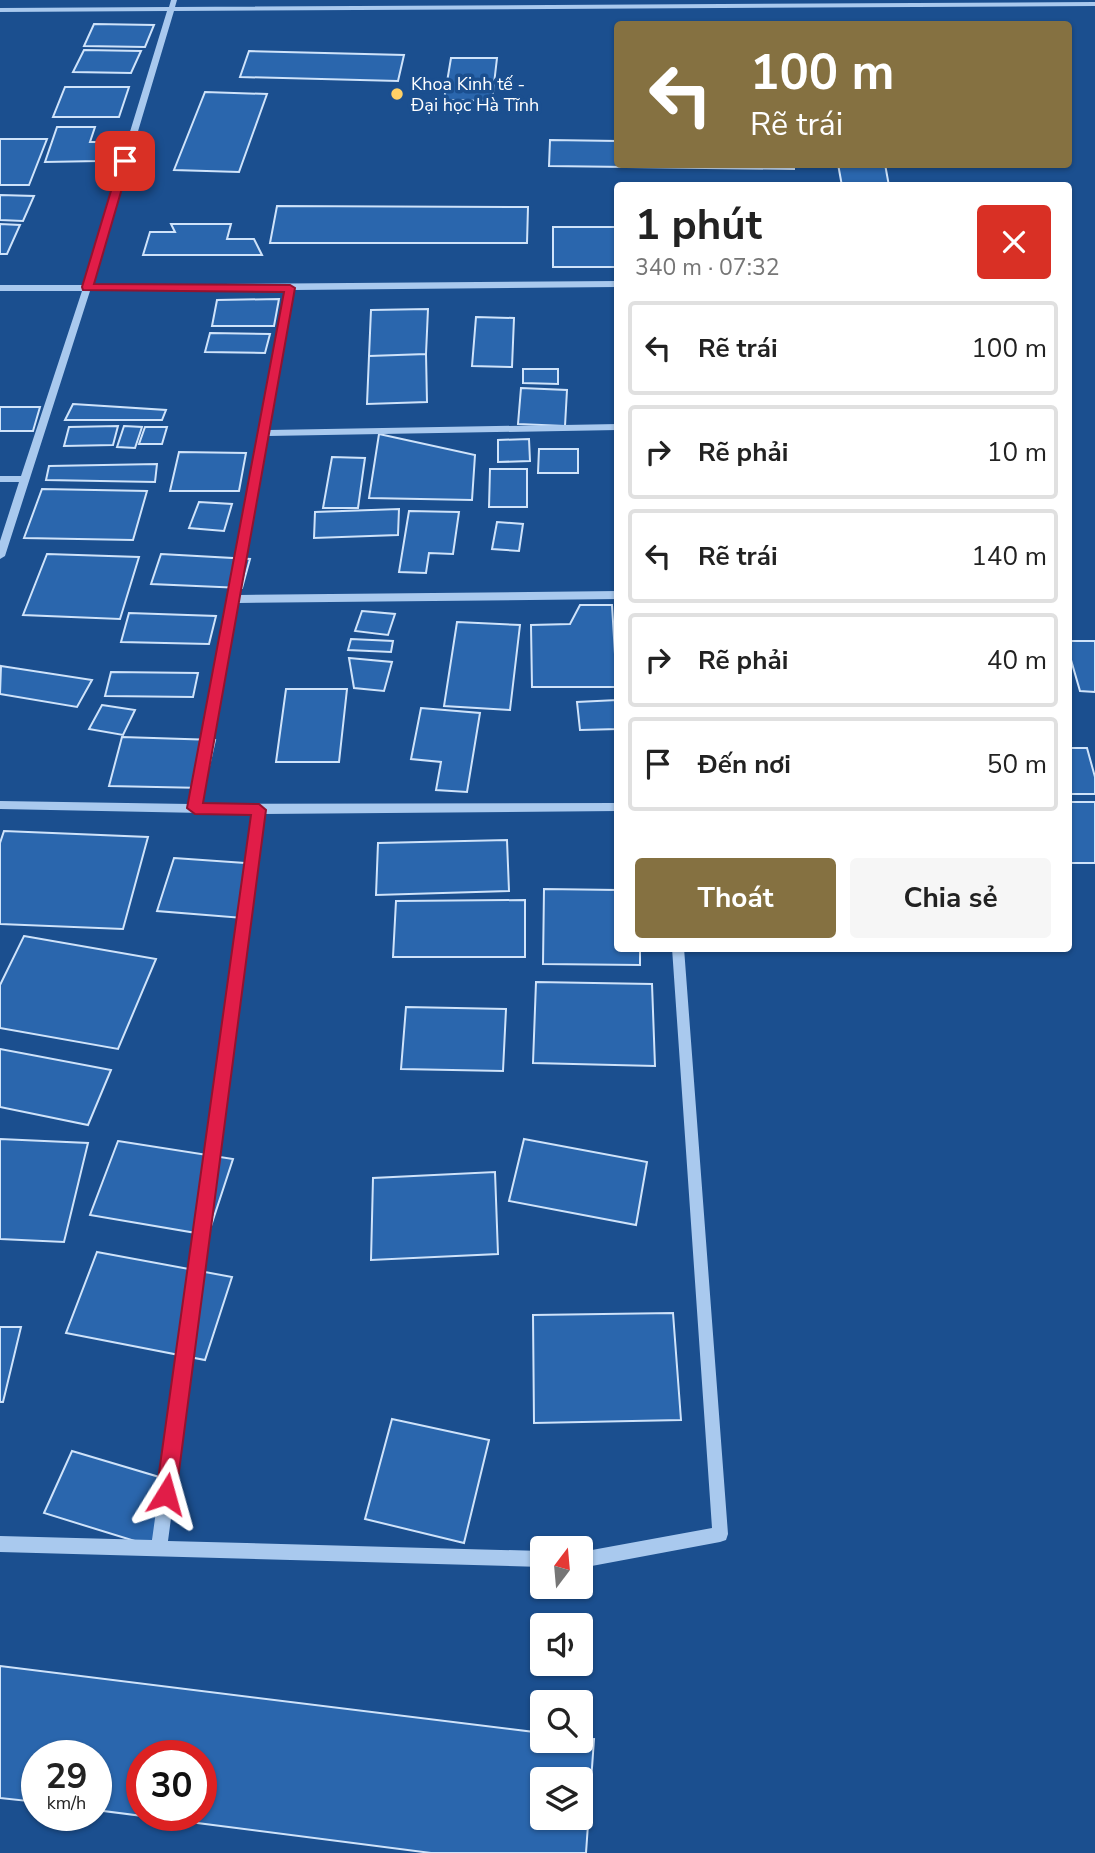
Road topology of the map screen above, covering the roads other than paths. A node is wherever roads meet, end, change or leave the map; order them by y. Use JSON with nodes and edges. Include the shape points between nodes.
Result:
{"nodes":[{"id":1,"x":172,"y":4,"type":"edge"},
{"id":2,"x":1095,"y":4,"type":"edge"},
{"id":3,"x":0,"y":10,"type":"edge"},
{"id":4,"x":614,"y":284,"type":"edge"},
{"id":5,"x":87,"y":287,"type":"junction"},
{"id":6,"x":0,"y":288,"type":"edge"},
{"id":7,"x":290,"y":288,"type":"junction"},
{"id":8,"x":614,"y":427,"type":"edge"},
{"id":9,"x":264,"y":433,"type":"junction"},
{"id":10,"x":0,"y":479,"type":"edge"},
{"id":11,"x":25,"y":479,"type":"junction"},
{"id":12,"x":0,"y":556,"type":"edge"},
{"id":13,"x":614,"y":595,"type":"edge"},
{"id":14,"x":233,"y":599,"type":"junction"},
{"id":15,"x":0,"y":805,"type":"edge"},
{"id":16,"x":614,"y":807,"type":"edge"},
{"id":17,"x":195,"y":808,"type":"junction"},
{"id":18,"x":259,"y":810,"type":"junction"},
{"id":19,"x":678,"y":952,"type":"edge"},
{"id":20,"x":0,"y":1544,"type":"edge"},
{"id":21,"x":159,"y":1548,"type":"junction"},
{"id":22,"x":593,"y":1558,"type":"edge"},
{"id":23,"x":530,"y":1559,"type":"edge"}],
"edges":[{"from":1,"to":2,"type":"street"},
{"from":1,"to":3,"type":"street"},
{"from":1,"to":5,"type":"street"},
{"from":4,"to":7,"type":"street"},
{"from":5,"to":6,"type":"street"},
{"from":5,"to":7,"type":"street"},
{"from":5,"to":11,"type":"street"},
{"from":7,"to":9,"type":"street"},
{"from":8,"to":9,"type":"street"},
{"from":9,"to":14,"type":"street"},
{"from":10,"to":11,"type":"street"},
{"from":11,"to":12,"type":"street"},
{"from":13,"to":14,"type":"street"},
{"from":14,"to":17,"type":"street"},
{"from":15,"to":17,"type":"street"},
{"from":16,"to":18,"type":"street"},
{"from":17,"to":18,"type":"street"},
{"from":18,"to":21,"type":"street"},
{"from":19,"to":22,"type":"street","via":[[720,1534]]},
{"from":20,"to":21,"type":"street"},
{"from":21,"to":23,"type":"street"}]}
